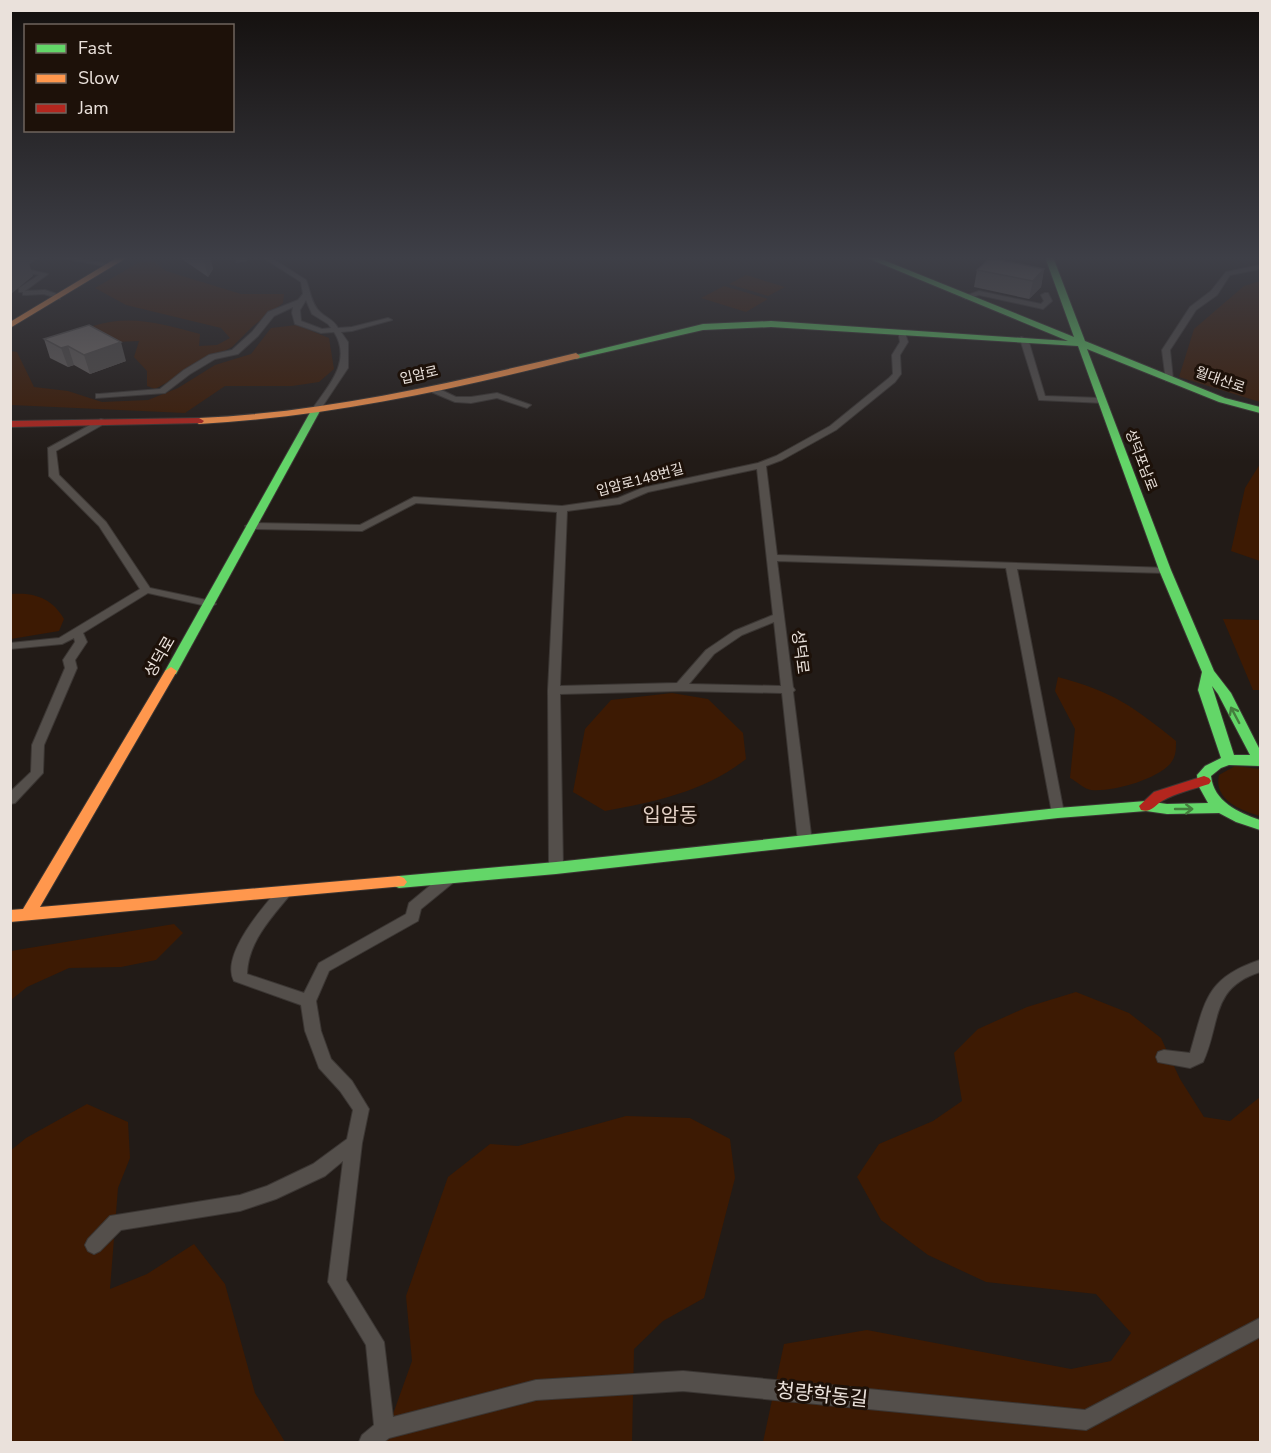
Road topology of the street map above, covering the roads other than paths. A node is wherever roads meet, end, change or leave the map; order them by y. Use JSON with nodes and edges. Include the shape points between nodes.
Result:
{"nodes":[{"id":1,"x":262,"y":325,"type":"edge"},
{"id":2,"x":304,"y":325,"type":"edge"},
{"id":3,"x":331,"y":325,"type":"edge"},
{"id":4,"x":367,"y":325,"type":"edge"},
{"id":5,"x":753,"y":325,"type":"edge"},
{"id":6,"x":784,"y":325,"type":"edge"},
{"id":7,"x":1034,"y":325,"type":"edge"},
{"id":8,"x":1075,"y":325,"type":"edge"},
{"id":9,"x":1182,"y":325,"type":"edge"},
{"id":10,"x":338,"y":330,"type":"junction"},
{"id":11,"x":901,"y":332,"type":"junction"},
{"id":12,"x":1024,"y":339,"type":"junction"},
{"id":13,"x":1081,"y":344,"type":"junction"},
{"id":14,"x":1169,"y":379,"type":"junction"},
{"id":15,"x":432,"y":389,"type":"junction"},
{"id":16,"x":99,"y":396,"type":"dead end"},
{"id":17,"x":1101,"y":401,"type":"junction"},
{"id":18,"x":527,"y":405,"type":"dead end"},
{"id":19,"x":1260,"y":410,"type":"edge"},
{"id":20,"x":315,"y":411,"type":"junction"},
{"id":21,"x":101,"y":422,"type":"junction"},
{"id":22,"x":10,"y":424,"type":"edge"},
{"id":23,"x":761,"y":465,"type":"junction"},
{"id":24,"x":562,"y":509,"type":"junction"},
{"id":25,"x":250,"y":526,"type":"junction"},
{"id":26,"x":774,"y":558,"type":"junction"},
{"id":27,"x":1011,"y":566,"type":"junction"},
{"id":28,"x":1165,"y":570,"type":"junction"},
{"id":29,"x":146,"y":590,"type":"junction"},
{"id":30,"x":211,"y":604,"type":"junction"},
{"id":31,"x":779,"y":616,"type":"junction"},
{"id":32,"x":77,"y":632,"type":"junction"},
{"id":33,"x":10,"y":646,"type":"edge"},
{"id":34,"x":1208,"y":672,"type":"junction"},
{"id":35,"x":680,"y":687,"type":"junction"},
{"id":36,"x":554,"y":690,"type":"junction"},
{"id":37,"x":789,"y":690,"type":"junction"},
{"id":38,"x":1228,"y":758,"type":"junction"},
{"id":39,"x":1260,"y":760,"type":"edge"},
{"id":40,"x":1204,"y":780,"type":"junction"},
{"id":41,"x":10,"y":800,"type":"edge"},
{"id":42,"x":1146,"y":806,"type":"junction"},
{"id":43,"x":1222,"y":808,"type":"junction"},
{"id":44,"x":1058,"y":813,"type":"junction"},
{"id":45,"x":1260,"y":825,"type":"edge"},
{"id":46,"x":805,"y":842,"type":"junction"},
{"id":47,"x":556,"y":868,"type":"junction"},
{"id":48,"x":449,"y":878,"type":"junction"},
{"id":49,"x":285,"y":891,"type":"junction"},
{"id":50,"x":27,"y":915,"type":"junction"},
{"id":51,"x":10,"y":916,"type":"edge"},
{"id":52,"x":1260,"y":966,"type":"edge"},
{"id":53,"x":308,"y":1001,"type":"junction"},
{"id":54,"x":1164,"y":1057,"type":"dead end"},
{"id":55,"x":354,"y":1143,"type":"junction"},
{"id":56,"x":94,"y":1245,"type":"dead end"},
{"id":57,"x":1260,"y":1327,"type":"edge"},
{"id":58,"x":377,"y":1436,"type":"edge"}],
"edges":[{"from":1,"to":16,"type":"street","via":[[236,352],[212,357],[162,391]]},
{"from":2,"to":10,"type":"street","via":[[321,331]]},
{"from":3,"to":10,"type":"street"},
{"from":4,"to":10,"type":"street"},
{"from":5,"to":15,"type":"street","name":"입암로","via":[[703,327]]},
{"from":6,"to":11,"type":"street","name":"입암로"},
{"from":7,"to":13,"type":"street","name":"월대산로"},
{"from":8,"to":13,"type":"street","name":"성덕포남로"},
{"from":9,"to":14,"type":"street","via":[[1166,350]]},
{"from":10,"to":20,"type":"street","via":[[344,342],[344,368]]},
{"from":11,"to":12,"type":"street","name":"입암로"},
{"from":11,"to":23,"type":"street","name":"입암로148번길","via":[[904,342],[896,355],[897,374],[892,380],[833,428]]},
{"from":12,"to":13,"type":"street","name":"입암로"},
{"from":12,"to":17,"type":"street","via":[[1041,398]]},
{"from":13,"to":14,"type":"street","name":"월대산로"},
{"from":13,"to":17,"type":"street","name":"성덕포남로"},
{"from":14,"to":19,"type":"street","name":"월대산로"},
{"from":15,"to":18,"type":"street","via":[[462,400],[496,395]]},
{"from":15,"to":20,"type":"street","name":"입암로","via":[[371,404]]},
{"from":17,"to":28,"type":"street","name":"성덕포남로"},
{"from":20,"to":21,"type":"street","name":"입암로","via":[[228,420]]},
{"from":20,"to":25,"type":"street","name":"성덕로"},
{"from":21,"to":22,"type":"street","name":"입암로"},
{"from":21,"to":29,"type":"street","via":[[51,450],[54,476],[103,525]]},
{"from":23,"to":24,"type":"street","name":"입암로148번길","via":[[645,490],[620,501]]},
{"from":23,"to":26,"type":"street","name":"성덕로"},
{"from":24,"to":25,"type":"street","name":"입암로148번길","via":[[414,500],[362,528]]},
{"from":24,"to":36,"type":"street"},
{"from":25,"to":30,"type":"street","name":"성덕로"},
{"from":26,"to":27,"type":"street"},
{"from":26,"to":31,"type":"street","name":"성덕로"},
{"from":27,"to":28,"type":"street"},
{"from":27,"to":44,"type":"street"},
{"from":28,"to":34,"type":"street","name":"성덕포남로"},
{"from":29,"to":30,"type":"street"},
{"from":29,"to":32,"type":"street"},
{"from":30,"to":50,"type":"street","name":"성덕로"},
{"from":31,"to":35,"type":"street","via":[[738,633],[710,652]]},
{"from":31,"to":37,"type":"street","name":"성덕로"},
{"from":32,"to":33,"type":"street","via":[[62,642]]},
{"from":32,"to":41,"type":"street","via":[[81,642],[69,660],[71,668],[38,745],[37,773]]},
{"from":34,"to":38,"type":"street","via":[[1205,690]]},
{"from":39,"to":34,"type":"street","one_way":true,"via":[[1224,693]]},
{"from":35,"to":36,"type":"street"},
{"from":35,"to":37,"type":"street"},
{"from":36,"to":47,"type":"street"},
{"from":37,"to":46,"type":"street","name":"성덕로"},
{"from":38,"to":39,"type":"street"},
{"from":38,"to":40,"type":"street","via":[[1214,762],[1206,770]]},
{"from":40,"to":42,"type":"street","via":[[1159,796]]},
{"from":40,"to":43,"type":"street","via":[[1209,795]]},
{"from":42,"to":43,"type":"street","one_way":true},
{"from":42,"to":44,"type":"street"},
{"from":43,"to":45,"type":"street"},
{"from":44,"to":46,"type":"street"},
{"from":46,"to":47,"type":"street"},
{"from":47,"to":48,"type":"street"},
{"from":48,"to":49,"type":"street"},
{"from":48,"to":53,"type":"street","via":[[414,907],[413,916],[324,967]]},
{"from":49,"to":50,"type":"street"},
{"from":49,"to":53,"type":"street","via":[[251,934],[238,969],[239,977]]},
{"from":50,"to":51,"type":"street"},
{"from":52,"to":54,"type":"street","via":[[1235,974],[1216,992],[1197,1057],[1190,1061]]},
{"from":53,"to":55,"type":"street","via":[[313,1031],[325,1063],[361,1109]]},
{"from":55,"to":56,"type":"street","via":[[319,1170],[270,1193],[240,1203],[116,1222]]},
{"from":55,"to":58,"type":"street","via":[[337,1282],[375,1342]]},
{"from":57,"to":58,"type":"street","name":"청량학동길","via":[[1086,1420],[683,1381],[536,1390]]}]}
